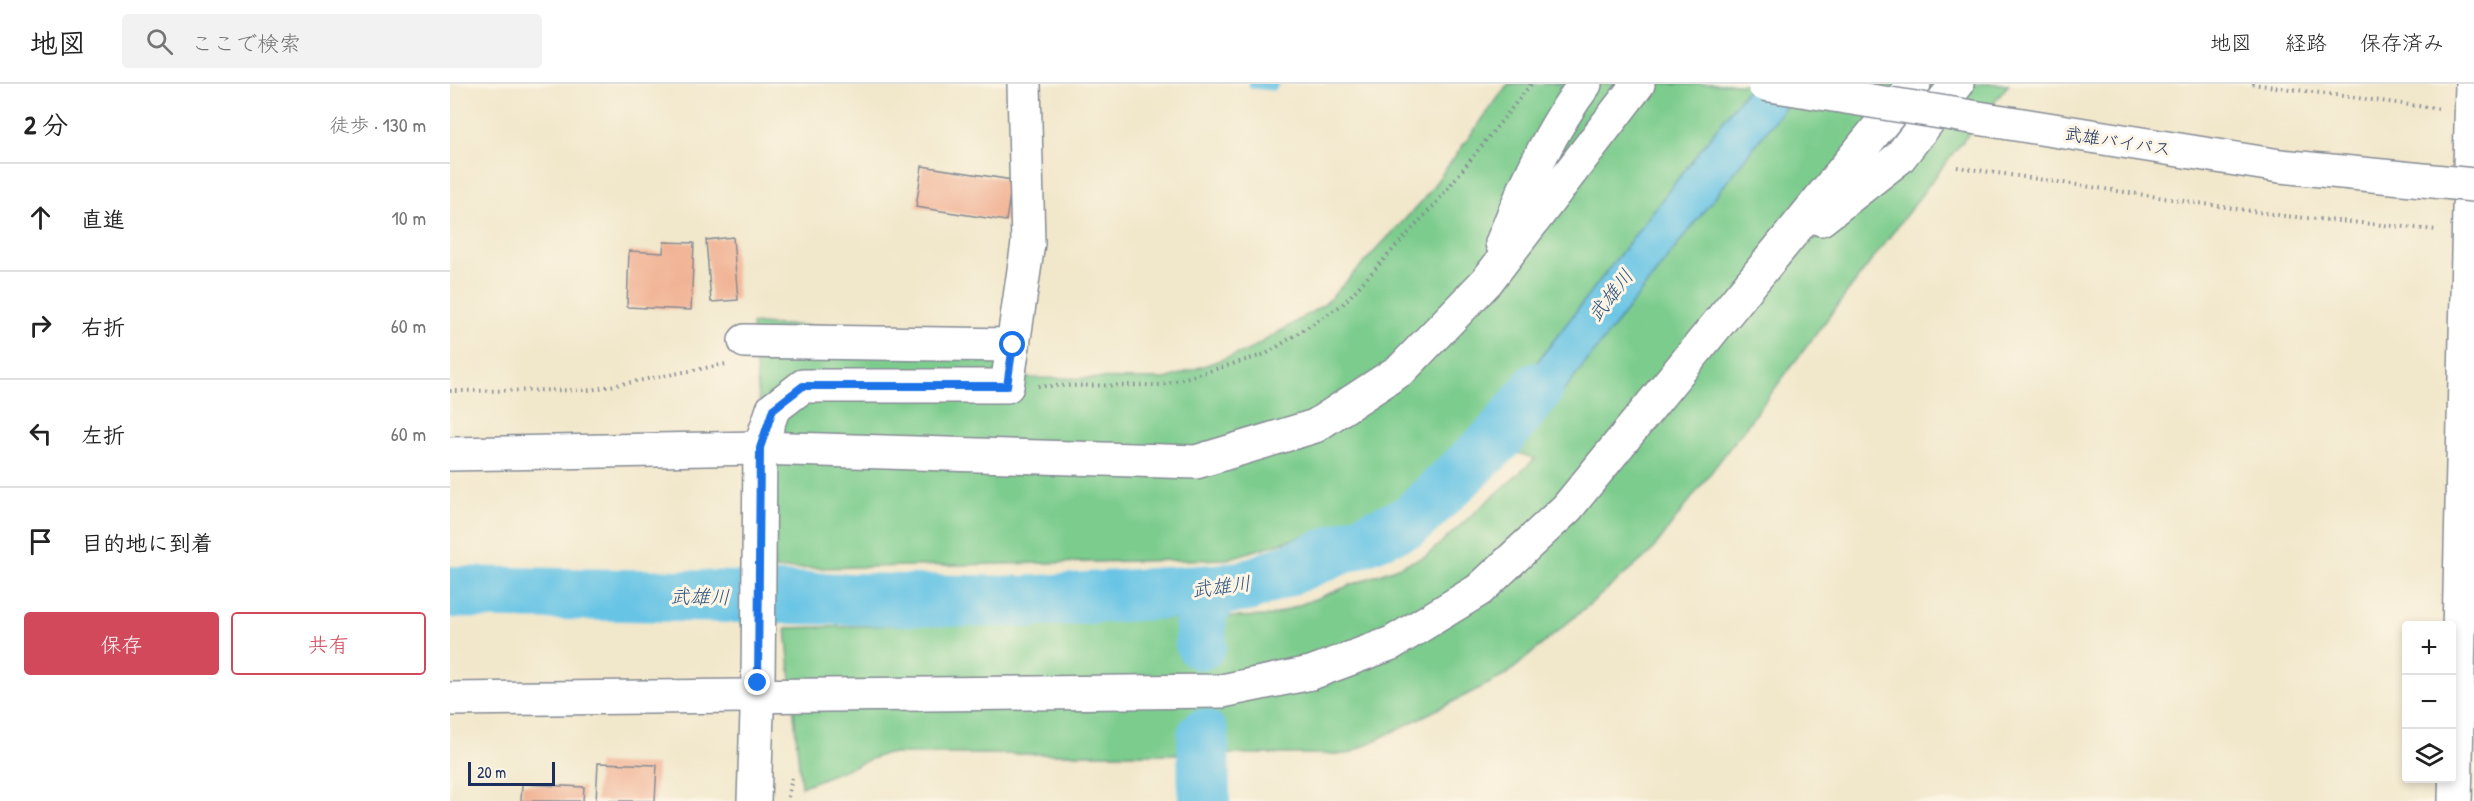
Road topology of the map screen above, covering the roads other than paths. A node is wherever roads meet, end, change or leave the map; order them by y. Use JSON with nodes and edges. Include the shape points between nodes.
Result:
{"nodes":[{"id":1,"x":1024,"y":84,"type":"edge"},
{"id":2,"x":1585,"y":84,"type":"edge"},
{"id":3,"x":1638,"y":84,"type":"edge"},
{"id":4,"x":1764,"y":84,"type":"edge"},
{"id":5,"x":1914,"y":84,"type":"edge"},
{"id":6,"x":1957,"y":84,"type":"edge"},
{"id":7,"x":2472,"y":99,"type":"edge"},
{"id":8,"x":2474,"y":185,"type":"edge"},
{"id":9,"x":1780,"y":248,"type":"junction"},
{"id":10,"x":1487,"y":281,"type":"junction"},
{"id":11,"x":745,"y":340,"type":"road end"},
{"id":12,"x":1013,"y":345,"type":"junction"},
{"id":13,"x":450,"y":454,"type":"edge"},
{"id":14,"x":760,"y":456,"type":"junction"},
{"id":15,"x":757,"y":689,"type":"junction"},
{"id":16,"x":450,"y":699,"type":"edge"},
{"id":17,"x":754,"y":801,"type":"edge"},
{"id":18,"x":2455,"y":801,"type":"edge"}],
"edges":[{"from":1,"to":12,"type":"main road","via":[[1028,243]]},
{"from":2,"to":10,"type":"main road","via":[[1521,196]]},
{"from":3,"to":10,"type":"main road"},
{"from":4,"to":8,"type":"main road","name":"武雄バイパス","bridge":true,"via":[[2280,166]]},
{"from":5,"to":9,"type":"main road"},
{"from":6,"to":9,"type":"main road","via":[[1899,158]]},
{"from":7,"to":18,"type":"main road"},
{"from":9,"to":15,"type":"main road","via":[[1567,508],[1479,591],[1392,643],[1311,673],[1222,691]]},
{"from":10,"to":14,"type":"main road","via":[[1402,369],[1315,426],[1196,462]]},
{"from":11,"to":12,"type":"main road"},
{"from":12,"to":14,"type":"main road","via":[[1007,386],[803,386],[773,409]]},
{"from":13,"to":14,"type":"main road"},
{"from":14,"to":15,"type":"main road"},
{"from":15,"to":16,"type":"main road"},
{"from":15,"to":17,"type":"main road"}]}
